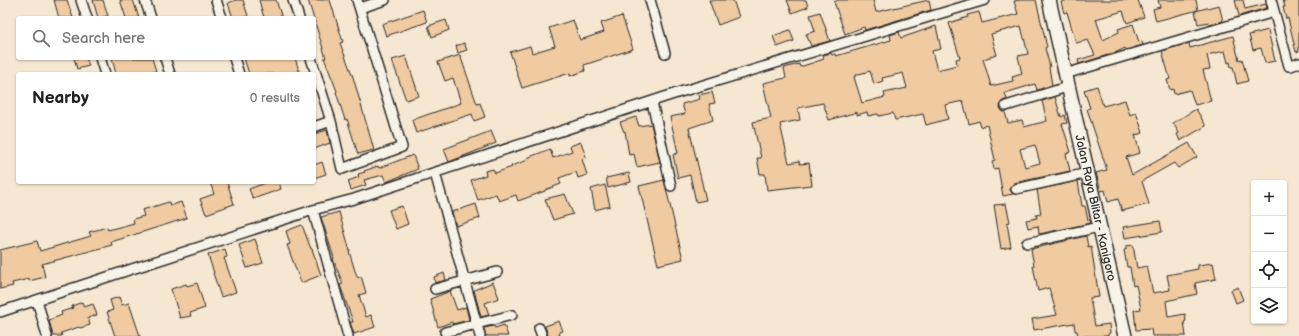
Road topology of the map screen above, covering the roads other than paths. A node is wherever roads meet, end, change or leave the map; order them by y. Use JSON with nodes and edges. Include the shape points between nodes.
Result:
{"nodes":[{"id":1,"x":81,"y":0,"type":"edge"},
{"id":2,"x":145,"y":0,"type":"edge"},
{"id":3,"x":216,"y":0,"type":"edge"},
{"id":4,"x":293,"y":0,"type":"edge"},
{"id":5,"x":385,"y":0,"type":"edge"},
{"id":6,"x":650,"y":0,"type":"edge"},
{"id":7,"x":985,"y":0,"type":"edge"},
{"id":8,"x":1049,"y":0,"type":"edge"},
{"id":9,"x":1271,"y":0,"type":"edge"},
{"id":10,"x":359,"y":4,"type":"edge"},
{"id":11,"x":1274,"y":12,"type":"junction"},
{"id":12,"x":86,"y":16,"type":"edge"},
{"id":13,"x":150,"y":16,"type":"edge"},
{"id":14,"x":221,"y":16,"type":"edge"},
{"id":15,"x":298,"y":16,"type":"edge"},
{"id":16,"x":665,"y":53,"type":"dead end"},
{"id":17,"x":101,"y":60,"type":"edge"},
{"id":18,"x":166,"y":60,"type":"edge"},
{"id":19,"x":235,"y":60,"type":"edge"},
{"id":20,"x":312,"y":60,"type":"edge"},
{"id":21,"x":1299,"y":63,"type":"edge"},
{"id":22,"x":104,"y":72,"type":"edge"},
{"id":23,"x":169,"y":72,"type":"edge"},
{"id":24,"x":238,"y":72,"type":"edge"},
{"id":25,"x":315,"y":72,"type":"edge"},
{"id":26,"x":316,"y":74,"type":"edge"},
{"id":27,"x":1066,"y":80,"type":"junction"},
{"id":28,"x":652,"y":102,"type":"junction"},
{"id":29,"x":1006,"y":106,"type":"dead end"},
{"id":30,"x":331,"y":121,"type":"junction"},
{"id":31,"x":316,"y":125,"type":"edge"},
{"id":32,"x":435,"y":173,"type":"junction"},
{"id":33,"x":1088,"y":173,"type":"junction"},
{"id":34,"x":671,"y":186,"type":"dead end"},
{"id":35,"x":1016,"y":189,"type":"dead end"},
{"id":36,"x":313,"y":210,"type":"junction"},
{"id":37,"x":1099,"y":227,"type":"junction"},
{"id":38,"x":1027,"y":243,"type":"dead end"},
{"id":39,"x":498,"y":272,"type":"dead end"},
{"id":40,"x":465,"y":281,"type":"junction"},
{"id":41,"x":435,"y":289,"type":"dead end"},
{"id":42,"x":37,"y":300,"type":"junction"},
{"id":43,"x":0,"y":312,"type":"edge"},
{"id":44,"x":512,"y":315,"type":"dead end"},
{"id":45,"x":477,"y":324,"type":"junction"},
{"id":46,"x":445,"y":332,"type":"dead end"},
{"id":47,"x":47,"y":336,"type":"edge"},
{"id":48,"x":348,"y":336,"type":"edge"},
{"id":49,"x":480,"y":336,"type":"edge"},
{"id":50,"x":1125,"y":336,"type":"edge"}],
"edges":[{"from":1,"to":12,"type":"street"},
{"from":2,"to":13,"type":"street"},
{"from":3,"to":14,"type":"street"},
{"from":4,"to":15,"type":"street"},
{"from":5,"to":10,"type":"street"},
{"from":6,"to":16,"type":"street"},
{"from":7,"to":28,"type":"street"},
{"from":8,"to":27,"type":"main road","name":"Jalan Raya Blitar - Kanigoro"},
{"from":9,"to":11,"type":"street"},
{"from":10,"to":30,"type":"street","via":[[402,147],[342,169]]},
{"from":11,"to":21,"type":"street","via":[[1289,66]]},
{"from":11,"to":27,"type":"street"},
{"from":17,"to":22,"type":"street"},
{"from":18,"to":23,"type":"street"},
{"from":19,"to":24,"type":"street"},
{"from":20,"to":25,"type":"street"},
{"from":26,"to":30,"type":"street"},
{"from":27,"to":29,"type":"street"},
{"from":27,"to":33,"type":"main road","name":"Jalan Raya Blitar - Kanigoro"},
{"from":28,"to":32,"type":"street"},
{"from":28,"to":34,"type":"street"},
{"from":30,"to":31,"type":"street"},
{"from":32,"to":36,"type":"street"},
{"from":32,"to":40,"type":"street"},
{"from":33,"to":35,"type":"street"},
{"from":33,"to":37,"type":"main road","name":"Jalan Raya Blitar - Kanigoro"},
{"from":36,"to":42,"type":"street"},
{"from":36,"to":48,"type":"street"},
{"from":37,"to":38,"type":"street"},
{"from":37,"to":50,"type":"main road","name":"Jalan Raya Blitar - Kanigoro"},
{"from":39,"to":40,"type":"street"},
{"from":40,"to":41,"type":"street"},
{"from":40,"to":45,"type":"street"},
{"from":42,"to":43,"type":"street"},
{"from":42,"to":47,"type":"street"},
{"from":44,"to":45,"type":"street"},
{"from":45,"to":46,"type":"street"},
{"from":45,"to":49,"type":"street"}]}
